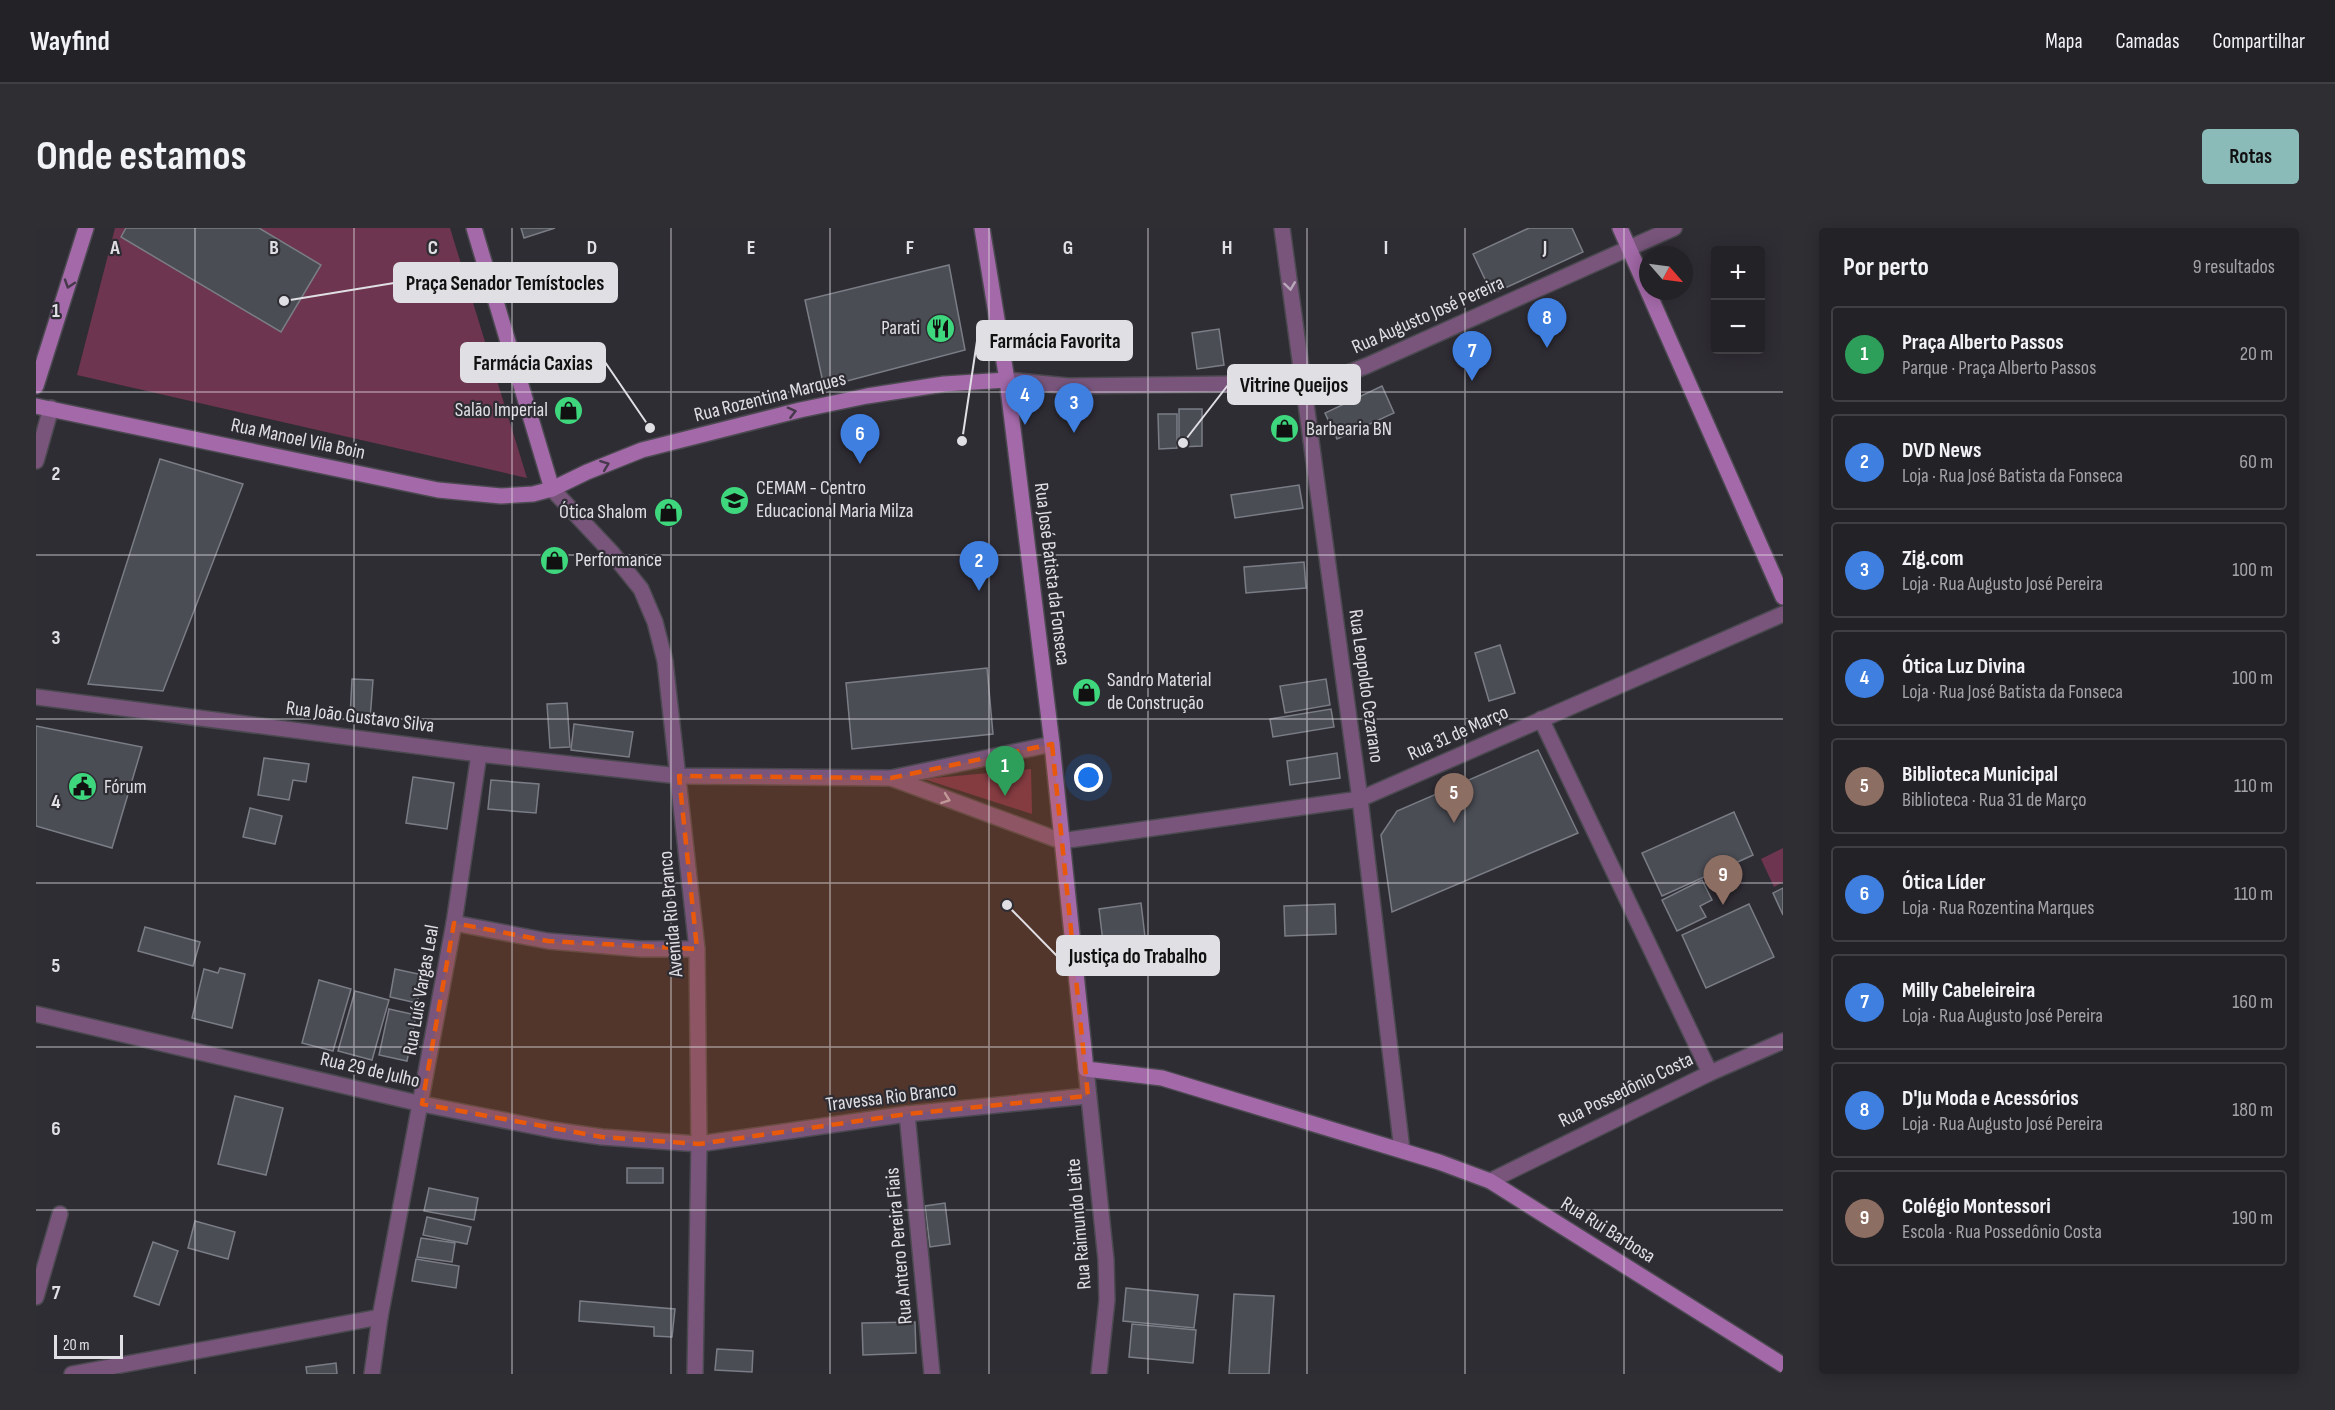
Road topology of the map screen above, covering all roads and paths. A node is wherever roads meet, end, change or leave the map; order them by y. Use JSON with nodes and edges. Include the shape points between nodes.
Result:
{"nodes":[{"id":1,"x":86,"y":228,"type":"edge"},
{"id":2,"x":474,"y":228,"type":"edge"},
{"id":3,"x":982,"y":228,"type":"edge"},
{"id":4,"x":1282,"y":228,"type":"edge"},
{"id":5,"x":1620,"y":228,"type":"edge"},
{"id":6,"x":1674,"y":228,"type":"edge"},
{"id":7,"x":1629,"y":248,"type":"junction"},
{"id":8,"x":1007,"y":380,"type":"junction"},
{"id":9,"x":1304,"y":383,"type":"junction"},
{"id":10,"x":36,"y":386,"type":"edge"},
{"id":11,"x":44,"y":407,"type":"edge"},
{"id":12,"x":36,"y":461,"type":"edge"},
{"id":13,"x":552,"y":489,"type":"junction"},
{"id":14,"x":1783,"y":597,"type":"edge"},
{"id":15,"x":1783,"y":614,"type":"edge"},
{"id":16,"x":36,"y":697,"type":"edge"},
{"id":17,"x":1541,"y":719,"type":"junction"},
{"id":18,"x":1052,"y":744,"type":"junction"},
{"id":19,"x":479,"y":754,"type":"junction"},
{"id":20,"x":679,"y":776,"type":"junction"},
{"id":21,"x":891,"y":778,"type":"junction"},
{"id":22,"x":1360,"y":800,"type":"junction"},
{"id":23,"x":1061,"y":841,"type":"junction"},
{"id":24,"x":454,"y":923,"type":"junction"},
{"id":25,"x":698,"y":949,"type":"junction"},
{"id":26,"x":36,"y":1014,"type":"edge"},
{"id":27,"x":1783,"y":1041,"type":"edge"},
{"id":28,"x":1086,"y":1070,"type":"junction"},
{"id":29,"x":1710,"y":1073,"type":"junction"},
{"id":30,"x":1088,"y":1096,"type":"junction"},
{"id":31,"x":422,"y":1104,"type":"junction"},
{"id":32,"x":907,"y":1114,"type":"junction"},
{"id":33,"x":699,"y":1144,"type":"junction"},
{"id":34,"x":1402,"y":1150,"type":"junction"},
{"id":35,"x":1490,"y":1181,"type":"junction"},
{"id":36,"x":60,"y":1214,"type":"dead end"},
{"id":37,"x":36,"y":1297,"type":"edge"},
{"id":38,"x":381,"y":1317,"type":"junction"},
{"id":39,"x":1783,"y":1365,"type":"edge"},
{"id":40,"x":72,"y":1374,"type":"edge"},
{"id":41,"x":372,"y":1374,"type":"edge"},
{"id":42,"x":695,"y":1374,"type":"edge"},
{"id":43,"x":932,"y":1374,"type":"edge"},
{"id":44,"x":1099,"y":1374,"type":"edge"}],
"edges":[{"from":1,"to":10,"type":"street","one_way":true},
{"from":2,"to":13,"type":"street"},
{"from":3,"to":8,"type":"street","name":"Rua José Batista da Fonseca"},
{"from":4,"to":9,"type":"street","name":"Rua Leopoldo Cezarano","one_way":true},
{"from":5,"to":7,"type":"street"},
{"from":6,"to":7,"type":"street","name":"Rua Augusto José Pereira"},
{"from":7,"to":9,"type":"street","name":"Rua Augusto José Pereira","via":[[1366,366]]},
{"from":7,"to":14,"type":"street"},
{"from":8,"to":9,"type":"street","name":"Rua Augusto José Pereira","via":[[1068,386]]},
{"from":13,"to":8,"type":"street","name":"Rua Rozentina Marques","one_way":true,"via":[[642,450],[801,410],[944,384]]},
{"from":8,"to":18,"type":"street","name":"Rua José Batista da Fonseca"},
{"from":9,"to":22,"type":"street","name":"Rua Leopoldo Cezarano"},
{"from":11,"to":12,"type":"street"},
{"from":11,"to":13,"type":"street","name":"Rua Manoel Vila Boin","via":[[438,490],[501,496]]},
{"from":13,"to":20,"type":"street","name":"Avenida Rio Branco","via":[[641,589],[665,662]]},
{"from":15,"to":17,"type":"street","name":"Rua 31 de Março"},
{"from":16,"to":19,"type":"street","name":"Rua João Gustavo Silva"},
{"from":17,"to":22,"type":"street","name":"Rua 31 de Março"},
{"from":17,"to":29,"type":"street"},
{"from":18,"to":21,"type":"street"},
{"from":18,"to":23,"type":"street","name":"Rua José Batista da Fonseca"},
{"from":19,"to":20,"type":"street","name":"Rua João Gustavo Silva"},
{"from":19,"to":24,"type":"street","name":"Rua Luís Vargas Leal"},
{"from":20,"to":21,"type":"street","name":"Rua João Gustavo Silva"},
{"from":20,"to":25,"type":"street","name":"Avenida Rio Branco"},
{"from":21,"to":23,"type":"street","one_way":true},
{"from":22,"to":23,"type":"street","name":"Rua 31 de Março"},
{"from":22,"to":34,"type":"street","name":"Rua Leopoldo Cezarano"},
{"from":23,"to":28,"type":"street","name":"Rua José Batista da Fonseca"},
{"from":24,"to":25,"type":"street","via":[[548,941],[641,949]]},
{"from":24,"to":31,"type":"street","name":"Rua Luís Vargas Leal"},
{"from":25,"to":33,"type":"street","name":"Avenida Rio Branco"},
{"from":26,"to":31,"type":"street","name":"Rua 29 de Julho"},
{"from":27,"to":29,"type":"street","name":"Rua Possedônio Costa"},
{"from":28,"to":30,"type":"street","name":"Rua Raimundo Leite"},
{"from":28,"to":34,"type":"street","name":"Rua Rui Barbosa","via":[[1162,1078]]},
{"from":29,"to":35,"type":"street","name":"Rua Possedônio Costa"},
{"from":30,"to":32,"type":"street","name":"Travessa Rio Branco"},
{"from":30,"to":44,"type":"street","name":"Rua Raimundo Leite","via":[[1106,1260],[1107,1300]]},
{"from":31,"to":33,"type":"street","name":"Rua 29 de Julho","via":[[592,1136]]},
{"from":31,"to":38,"type":"street","name":"Rua Luís Vargas Leal"},
{"from":32,"to":33,"type":"street","name":"Travessa Rio Branco"},
{"from":32,"to":43,"type":"street","name":"Rua Antero Pereira Fiais"},
{"from":33,"to":42,"type":"street","name":"Avenida Rio Branco"},
{"from":34,"to":35,"type":"street","name":"Rua Rui Barbosa"},
{"from":35,"to":39,"type":"street","name":"Rua Rui Barbosa"},
{"from":36,"to":37,"type":"street"},
{"from":38,"to":40,"type":"street"},
{"from":38,"to":41,"type":"street","name":"Rua Luís Vargas Leal"}]}
